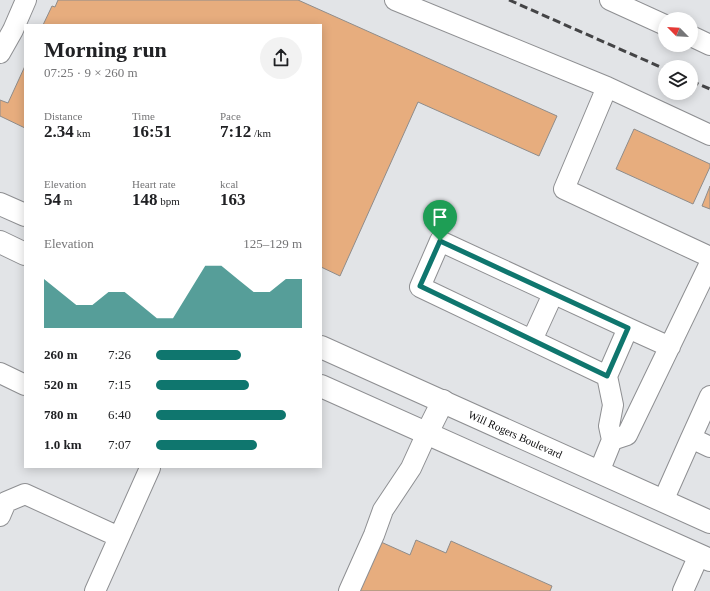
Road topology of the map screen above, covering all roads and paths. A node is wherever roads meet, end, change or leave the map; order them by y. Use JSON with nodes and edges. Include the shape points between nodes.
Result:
{"nodes":[{"id":1,"x":26,"y":0,"type":"edge"},
{"id":2,"x":395,"y":0,"type":"edge"},
{"id":3,"x":610,"y":0,"type":"edge"},
{"id":4,"x":658,"y":22,"type":"edge"},
{"id":5,"x":698,"y":39,"type":"edge"},
{"id":6,"x":710,"y":45,"type":"edge"},
{"id":7,"x":0,"y":53,"type":"edge"},
{"id":8,"x":607,"y":87,"type":"junction"},
{"id":9,"x":710,"y":135,"type":"edge"},
{"id":10,"x":0,"y":204,"type":"edge"},
{"id":11,"x":24,"y":215,"type":"edge"},
{"id":12,"x":0,"y":242,"type":"edge"},
{"id":13,"x":24,"y":254,"type":"edge"},
{"id":14,"x":710,"y":257,"type":"edge"},
{"id":15,"x":710,"y":263,"type":"edge"},
{"id":16,"x":553,"y":294,"type":"junction"},
{"id":17,"x":628,"y":328,"type":"junction"},
{"id":18,"x":532,"y":340,"type":"junction"},
{"id":19,"x":322,"y":347,"type":"edge"},
{"id":20,"x":670,"y":347,"type":"junction"},
{"id":21,"x":0,"y":373,"type":"edge"},
{"id":22,"x":607,"y":376,"type":"junction"},
{"id":23,"x":24,"y":385,"type":"edge"},
{"id":24,"x":322,"y":386,"type":"edge"},
{"id":25,"x":710,"y":396,"type":"edge"},
{"id":26,"x":443,"y":401,"type":"junction"},
{"id":27,"x":427,"y":433,"type":"junction"},
{"id":28,"x":691,"y":438,"type":"junction"},
{"id":29,"x":612,"y":440,"type":"junction"},
{"id":30,"x":710,"y":447,"type":"edge"},
{"id":31,"x":150,"y":468,"type":"edge"},
{"id":32,"x":599,"y":472,"type":"junction"},
{"id":33,"x":662,"y":501,"type":"junction"},
{"id":34,"x":584,"y":504,"type":"junction"},
{"id":35,"x":0,"y":516,"type":"edge"},
{"id":36,"x":710,"y":522,"type":"edge"},
{"id":37,"x":710,"y":534,"type":"edge"},
{"id":38,"x":120,"y":537,"type":"junction"},
{"id":39,"x":705,"y":558,"type":"edge"},
{"id":40,"x":95,"y":591,"type":"edge"},
{"id":41,"x":349,"y":591,"type":"edge"},
{"id":42,"x":683,"y":591,"type":"edge"}],
"edges":[{"from":1,"to":7,"type":"lane"},
{"from":2,"to":8,"type":"lane"},
{"from":3,"to":4,"type":"lane"},
{"from":5,"to":6,"type":"lane"},
{"from":8,"to":9,"type":"lane"},
{"from":8,"to":14,"type":"lane","via":[[564,189]]},
{"from":10,"to":11,"type":"main road"},
{"from":12,"to":13,"type":"main road"},
{"from":15,"to":20,"type":"lane"},
{"from":16,"to":17,"type":"lane"},
{"from":16,"to":18,"type":"lane"},
{"from":16,"to":18,"type":"lane","via":[[440,241],[420,286]]},
{"from":17,"to":20,"type":"lane"},
{"from":17,"to":22,"type":"lane"},
{"from":18,"to":22,"type":"lane"},
{"from":19,"to":26,"type":"main road","name":"Will Rogers Boulevard"},
{"from":20,"to":29,"type":"lane","via":[[627,435]]},
{"from":21,"to":23,"type":"lane"},
{"from":22,"to":29,"type":"lane","via":[[613,405],[609,426]]},
{"from":24,"to":27,"type":"main road"},
{"from":25,"to":28,"type":"lane"},
{"from":26,"to":27,"type":"main road"},
{"from":26,"to":32,"type":"main road","name":"Will Rogers Boulevard"},
{"from":27,"to":34,"type":"main road"},
{"from":27,"to":41,"type":"lane","via":[[410,468],[383,510]]},
{"from":28,"to":30,"type":"lane"},
{"from":28,"to":33,"type":"lane"},
{"from":29,"to":32,"type":"lane"},
{"from":31,"to":38,"type":"lane"},
{"from":32,"to":33,"type":"main road","name":"Will Rogers Boulevard"},
{"from":32,"to":34,"type":"main road"},
{"from":33,"to":36,"type":"main road","name":"Will Rogers Boulevard"},
{"from":34,"to":39,"type":"main road"},
{"from":35,"to":38,"type":"lane","via":[[6,502],[25,494]]},
{"from":37,"to":39,"type":"main road"},
{"from":38,"to":40,"type":"lane"},
{"from":39,"to":42,"type":"lane"}]}
